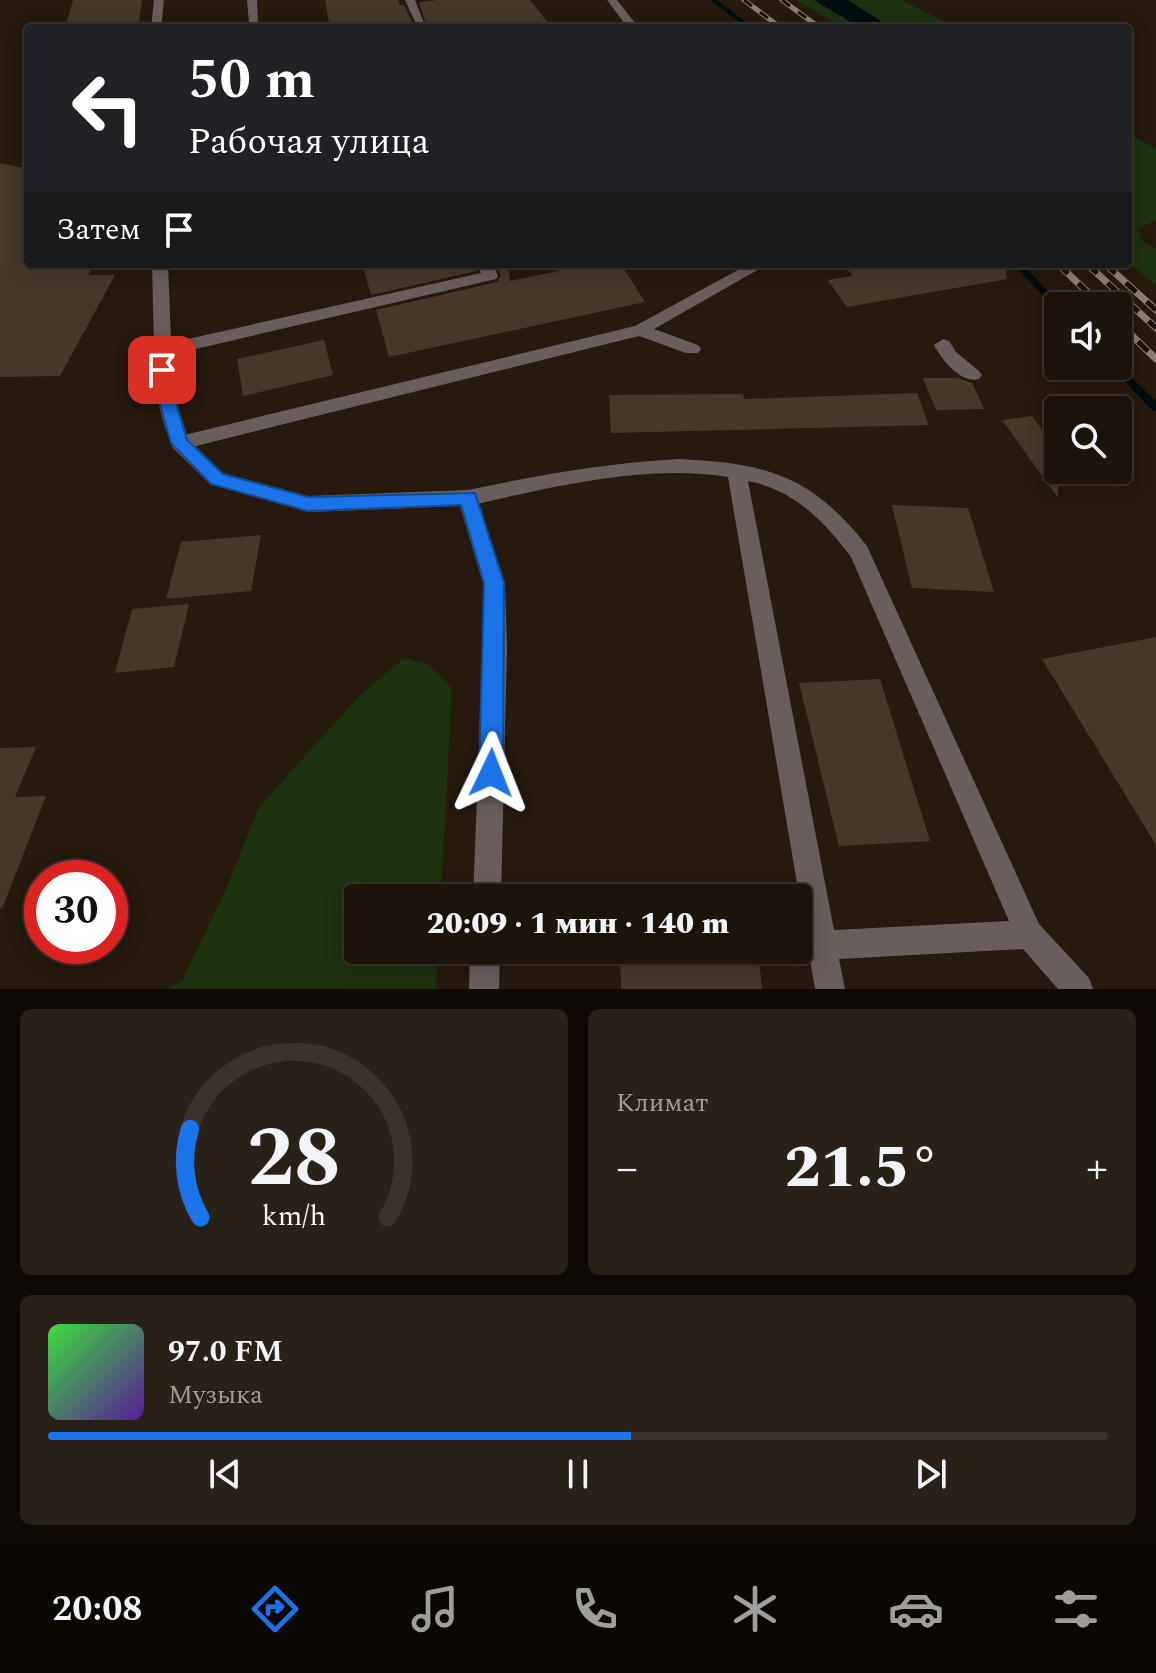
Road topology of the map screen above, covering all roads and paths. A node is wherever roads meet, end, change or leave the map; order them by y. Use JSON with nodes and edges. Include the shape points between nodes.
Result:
{"nodes":[{"id":1,"x":159,"y":0,"type":"edge"},
{"id":2,"x":252,"y":0,"type":"edge"},
{"id":3,"x":410,"y":0,"type":"edge"},
{"id":4,"x":612,"y":0,"type":"edge"},
{"id":5,"x":254,"y":23,"type":"dead end"},
{"id":6,"x":156,"y":24,"type":"edge"},
{"id":7,"x":421,"y":24,"type":"dead end"},
{"id":8,"x":631,"y":24,"type":"edge"},
{"id":9,"x":160,"y":268,"type":"edge"},
{"id":10,"x":487,"y":268,"type":"edge"},
{"id":11,"x":753,"y":268,"type":"edge"},
{"id":12,"x":640,"y":330,"type":"junction"},
{"id":13,"x":943,"y":345,"type":"dead end"},
{"id":14,"x":692,"y":349,"type":"dead end"},
{"id":15,"x":161,"y":351,"type":"junction"},
{"id":16,"x":973,"y":375,"type":"dead end"},
{"id":17,"x":180,"y":443,"type":"junction"},
{"id":18,"x":736,"y":469,"type":"junction"},
{"id":19,"x":468,"y":498,"type":"junction"},
{"id":20,"x":487,"y":884,"type":"edge"},
{"id":21,"x":1029,"y":934,"type":"junction"},
{"id":22,"x":822,"y":945,"type":"junction"},
{"id":23,"x":485,"y":964,"type":"edge"},
{"id":24,"x":484,"y":989,"type":"edge"},
{"id":25,"x":830,"y":989,"type":"edge"},
{"id":26,"x":1078,"y":989,"type":"edge"}],
"edges":[{"from":1,"to":6,"type":"street"},
{"from":2,"to":5,"type":"street"},
{"from":3,"to":7,"type":"street"},
{"from":4,"to":8,"type":"street"},
{"from":9,"to":15,"type":"street"},
{"from":10,"to":15,"type":"street","via":[[490,276]]},
{"from":11,"to":12,"type":"street"},
{"from":12,"to":14,"type":"street"},
{"from":12,"to":17,"type":"street"},
{"from":13,"to":16,"type":"street"},
{"from":15,"to":17,"type":"street","via":[[164,390]]},
{"from":17,"to":19,"type":"street","via":[[217,479],[308,504]]},
{"from":18,"to":19,"type":"street","via":[[601,474]]},
{"from":18,"to":21,"type":"street","via":[[792,488],[831,516],[860,552]]},
{"from":18,"to":22,"type":"street"},
{"from":19,"to":20,"type":"street","via":[[494,583]]},
{"from":21,"to":22,"type":"street"},
{"from":21,"to":26,"type":"street"},
{"from":22,"to":25,"type":"street"},
{"from":23,"to":24,"type":"street"}]}
